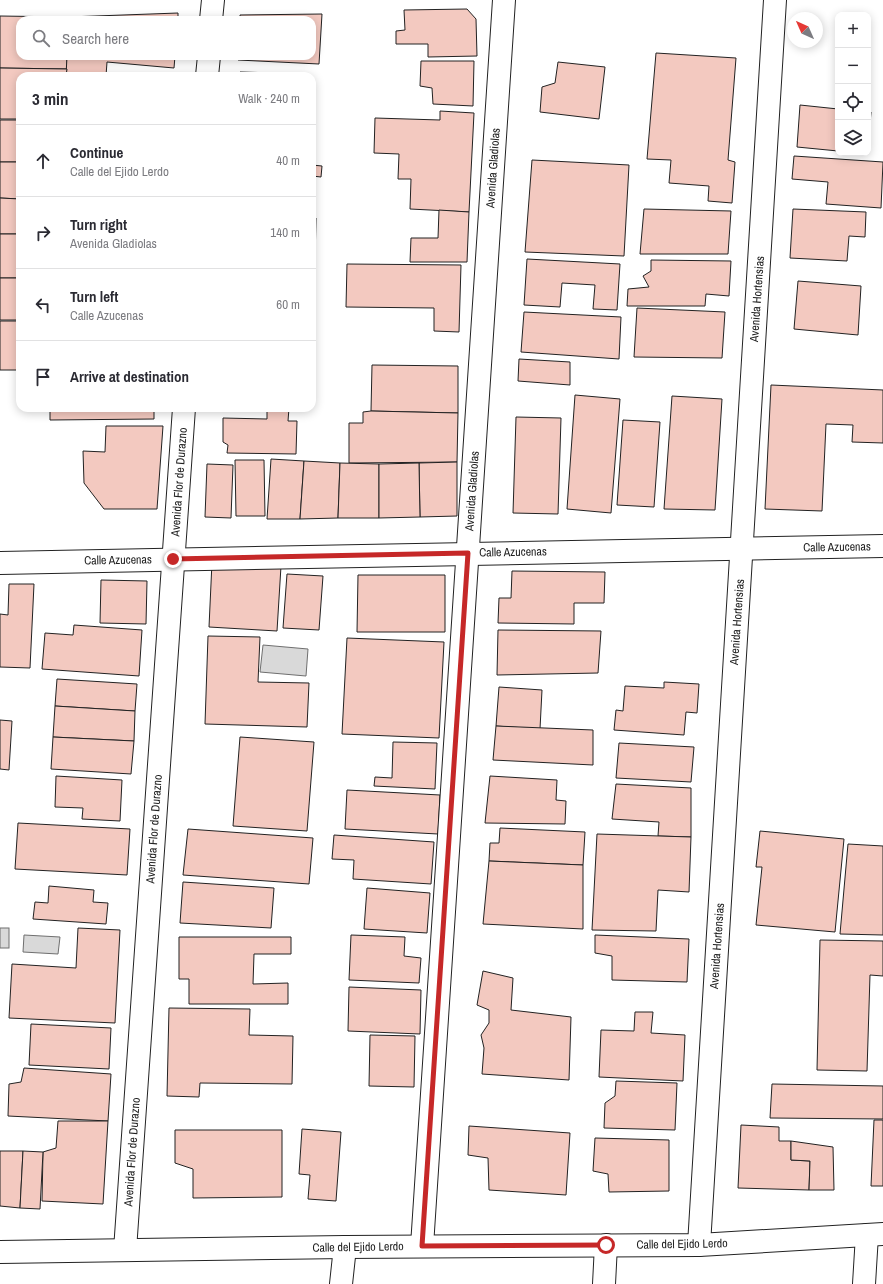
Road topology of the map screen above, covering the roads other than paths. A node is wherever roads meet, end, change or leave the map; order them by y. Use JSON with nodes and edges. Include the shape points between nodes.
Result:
{"nodes":[{"id":1,"x":212,"y":0,"type":"edge"},
{"id":2,"x":504,"y":0,"type":"edge"},
{"id":3,"x":776,"y":0,"type":"edge"},
{"id":4,"x":211,"y":16,"type":"edge"},
{"id":5,"x":209,"y":60,"type":"edge"},
{"id":6,"x":207,"y":72,"type":"edge"},
{"id":7,"x":184,"y":412,"type":"edge"},
{"id":8,"x":883,"y":546,"type":"edge"},
{"id":9,"x":742,"y":548,"type":"junction"},
{"id":10,"x":468,"y":553,"type":"junction"},
{"id":11,"x":173,"y":559,"type":"junction"},
{"id":12,"x":0,"y":563,"type":"edge"},
{"id":13,"x":875,"y":1235,"type":"edge"},
{"id":14,"x":699,"y":1244,"type":"junction"},
{"id":15,"x":606,"y":1245,"type":"junction"},
{"id":16,"x":422,"y":1246,"type":"junction"},
{"id":17,"x":345,"y":1247,"type":"junction"},
{"id":18,"x":125,"y":1250,"type":"junction"},
{"id":19,"x":0,"y":1252,"type":"edge"},
{"id":20,"x":341,"y":1284,"type":"edge"},
{"id":21,"x":604,"y":1284,"type":"edge"},
{"id":22,"x":864,"y":1284,"type":"edge"}],
"edges":[{"from":1,"to":4,"type":"street"},
{"from":2,"to":10,"type":"street","name":"Avenida Gladiolas"},
{"from":3,"to":9,"type":"street","name":"Avenida Hortensias"},
{"from":5,"to":6,"type":"street"},
{"from":7,"to":11,"type":"street","name":"Avenida Flor de Durazno"},
{"from":8,"to":9,"type":"street","name":"Calle Azucenas"},
{"from":9,"to":10,"type":"street","name":"Calle Azucenas"},
{"from":9,"to":14,"type":"street","name":"Avenida Hortensias"},
{"from":10,"to":11,"type":"street","name":"Calle Azucenas"},
{"from":10,"to":16,"type":"street","name":"Avenida Gladiolas"},
{"from":11,"to":12,"type":"street","name":"Calle Azucenas"},
{"from":11,"to":18,"type":"street","name":"Avenida Flor de Durazno"},
{"from":13,"to":14,"type":"street","name":"Calle del Ejido Lerdo"},
{"from":13,"to":22,"type":"street"},
{"from":14,"to":15,"type":"street","name":"Calle del Ejido Lerdo"},
{"from":15,"to":16,"type":"street","name":"Calle del Ejido Lerdo"},
{"from":15,"to":21,"type":"street"},
{"from":16,"to":17,"type":"street","name":"Calle del Ejido Lerdo"},
{"from":17,"to":18,"type":"street","name":"Calle del Ejido Lerdo"},
{"from":17,"to":20,"type":"street"},
{"from":18,"to":19,"type":"street","name":"Calle del Ejido Lerdo"}]}
